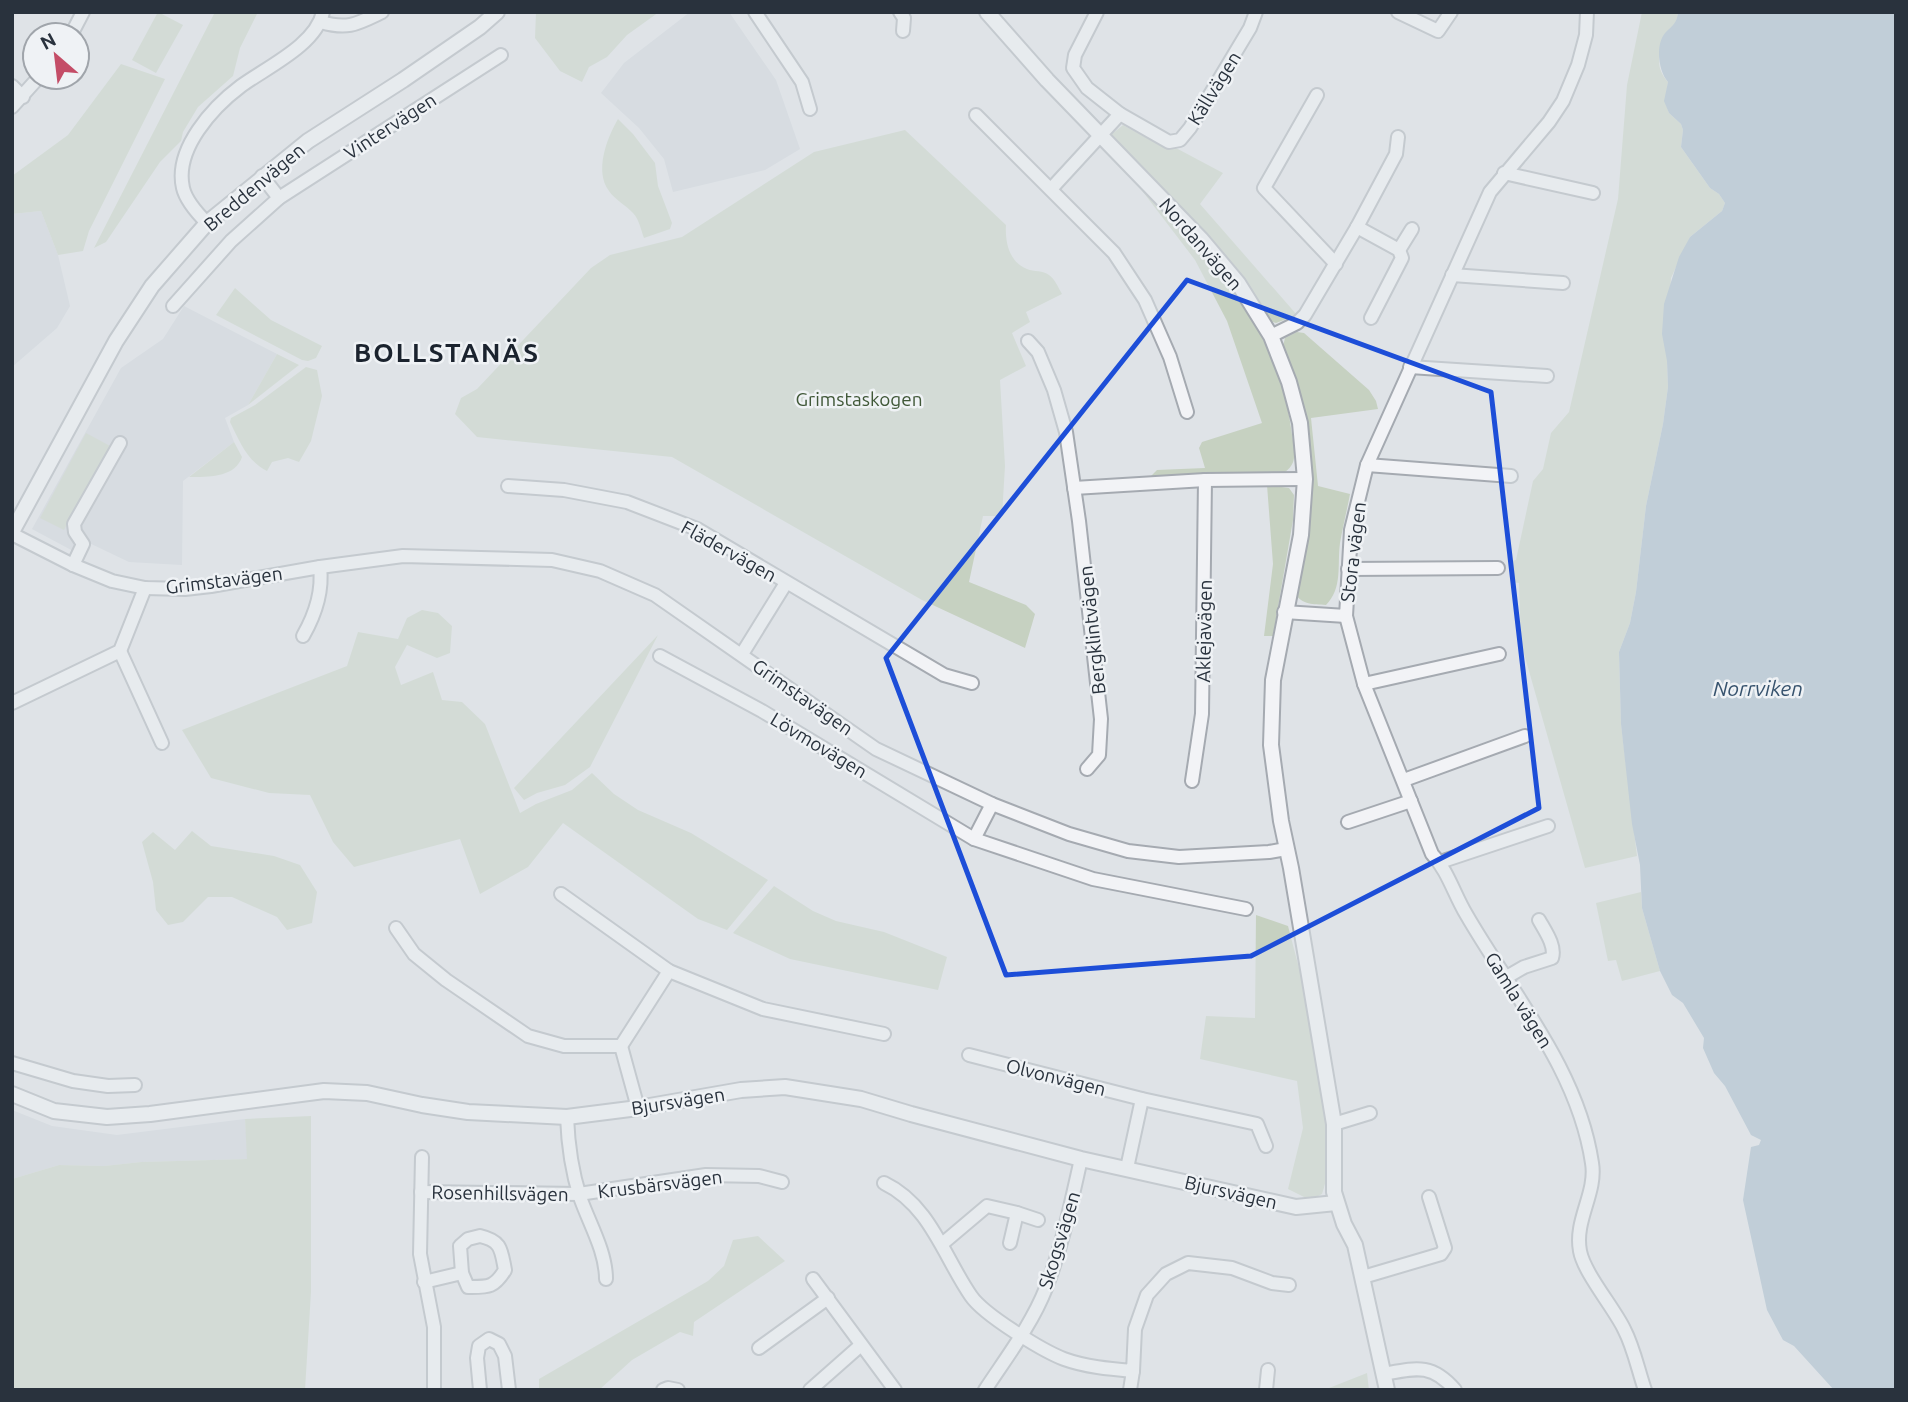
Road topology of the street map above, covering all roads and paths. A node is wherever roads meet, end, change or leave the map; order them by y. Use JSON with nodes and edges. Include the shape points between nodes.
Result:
{"nodes":[{"id":1,"x":382,"y":12,"type":"edge"},
{"id":2,"x":497,"y":12,"type":"edge"},
{"id":3,"x":754,"y":12,"type":"edge"},
{"id":4,"x":900,"y":12,"type":"edge"},
{"id":5,"x":987,"y":12,"type":"edge"},
{"id":6,"x":1097,"y":12,"type":"edge"},
{"id":7,"x":1256,"y":12,"type":"edge"},
{"id":8,"x":1398,"y":12,"type":"edge"},
{"id":9,"x":1451,"y":12,"type":"edge"},
{"id":10,"x":1587,"y":12,"type":"edge"},
{"id":11,"x":322,"y":17,"type":"edge"},
{"id":12,"x":902,"y":31,"type":"dead end"},
{"id":13,"x":501,"y":55,"type":"dead end"},
{"id":14,"x":12,"y":86,"type":"edge"},
{"id":15,"x":28,"y":91,"type":"edge"},
{"id":16,"x":1317,"y":95,"type":"dead end"},
{"id":17,"x":23,"y":97,"type":"junction"},
{"id":18,"x":12,"y":107,"type":"edge"},
{"id":19,"x":810,"y":109,"type":"dead end"},
{"id":20,"x":1120,"y":114,"type":"junction"},
{"id":21,"x":976,"y":115,"type":"dead end"},
{"id":22,"x":1100,"y":136,"type":"junction"},
{"id":23,"x":1398,"y":137,"type":"dead end"},
{"id":24,"x":1504,"y":173,"type":"junction"},
{"id":25,"x":262,"y":176,"type":"junction"},
{"id":26,"x":1051,"y":189,"type":"junction"},
{"id":27,"x":1593,"y":193,"type":"dead end"},
{"id":28,"x":279,"y":198,"type":"junction"},
{"id":29,"x":207,"y":223,"type":"junction"},
{"id":30,"x":1357,"y":227,"type":"junction"},
{"id":31,"x":1412,"y":229,"type":"dead end"},
{"id":32,"x":1399,"y":250,"type":"junction"},
{"id":33,"x":1336,"y":264,"type":"junction"},
{"id":34,"x":1451,"y":275,"type":"junction"},
{"id":35,"x":1563,"y":283,"type":"dead end"},
{"id":36,"x":173,"y":306,"type":"dead end"},
{"id":37,"x":1370,"y":318,"type":"dead end"},
{"id":38,"x":1271,"y":336,"type":"junction"},
{"id":39,"x":1028,"y":341,"type":"dead end"},
{"id":40,"x":1410,"y":367,"type":"junction"},
{"id":41,"x":1547,"y":376,"type":"dead end"},
{"id":42,"x":1187,"y":412,"type":"dead end"},
{"id":43,"x":120,"y":443,"type":"dead end"},
{"id":44,"x":1367,"y":465,"type":"junction"},
{"id":45,"x":1511,"y":476,"type":"dead end"},
{"id":46,"x":1306,"y":479,"type":"junction"},
{"id":47,"x":1205,"y":480,"type":"junction"},
{"id":48,"x":508,"y":486,"type":"dead end"},
{"id":49,"x":1074,"y":488,"type":"junction"},
{"id":50,"x":12,"y":533,"type":"edge"},
{"id":51,"x":73,"y":565,"type":"junction"},
{"id":52,"x":320,"y":567,"type":"junction"},
{"id":53,"x":1498,"y":568,"type":"dead end"},
{"id":54,"x":1348,"y":569,"type":"junction"},
{"id":55,"x":786,"y":583,"type":"junction"},
{"id":56,"x":145,"y":588,"type":"junction"},
{"id":57,"x":1284,"y":612,"type":"junction"},
{"id":58,"x":1346,"y":616,"type":"junction"},
{"id":59,"x":303,"y":636,"type":"dead end"},
{"id":60,"x":120,"y":651,"type":"junction"},
{"id":61,"x":742,"y":654,"type":"junction"},
{"id":62,"x":1499,"y":654,"type":"dead end"},
{"id":63,"x":660,"y":656,"type":"dead end"},
{"id":64,"x":972,"y":683,"type":"dead end"},
{"id":65,"x":1364,"y":684,"type":"junction"},
{"id":66,"x":12,"y":703,"type":"edge"},
{"id":67,"x":1525,"y":736,"type":"dead end"},
{"id":68,"x":162,"y":743,"type":"dead end"},
{"id":69,"x":1087,"y":769,"type":"dead end"},
{"id":70,"x":1404,"y":780,"type":"junction"},
{"id":71,"x":1192,"y":781,"type":"dead end"},
{"id":72,"x":1411,"y":801,"type":"junction"},
{"id":73,"x":992,"y":804,"type":"junction"},
{"id":74,"x":1348,"y":822,"type":"dead end"},
{"id":75,"x":1548,"y":825,"type":"dead end"},
{"id":76,"x":974,"y":839,"type":"junction"},
{"id":77,"x":1286,"y":849,"type":"junction"},
{"id":78,"x":1440,"y":862,"type":"junction"},
{"id":79,"x":561,"y":894,"type":"dead end"},
{"id":80,"x":1246,"y":909,"type":"dead end"},
{"id":81,"x":1539,"y":920,"type":"dead end"},
{"id":82,"x":396,"y":928,"type":"dead end"},
{"id":83,"x":669,"y":971,"type":"junction"},
{"id":84,"x":1505,"y":978,"type":"junction"},
{"id":85,"x":884,"y":1034,"type":"dead end"},
{"id":86,"x":621,"y":1046,"type":"junction"},
{"id":87,"x":969,"y":1055,"type":"dead end"},
{"id":88,"x":12,"y":1063,"type":"edge"},
{"id":89,"x":135,"y":1085,"type":"dead end"},
{"id":90,"x":12,"y":1094,"type":"edge"},
{"id":91,"x":1142,"y":1099,"type":"junction"},
{"id":92,"x":638,"y":1108,"type":"junction"},
{"id":93,"x":1370,"y":1113,"type":"dead end"},
{"id":94,"x":568,"y":1117,"type":"junction"},
{"id":95,"x":1334,"y":1124,"type":"junction"},
{"id":96,"x":1266,"y":1146,"type":"dead end"},
{"id":97,"x":422,"y":1157,"type":"dead end"},
{"id":98,"x":1081,"y":1159,"type":"junction"},
{"id":99,"x":1127,"y":1168,"type":"junction"},
{"id":100,"x":782,"y":1182,"type":"dead end"},
{"id":101,"x":884,"y":1183,"type":"dead end"},
{"id":102,"x":421,"y":1192,"type":"junction"},
{"id":103,"x":579,"y":1194,"type":"junction"},
{"id":104,"x":1429,"y":1197,"type":"dead end"},
{"id":105,"x":1336,"y":1203,"type":"junction"},
{"id":106,"x":1017,"y":1213,"type":"junction"},
{"id":107,"x":1038,"y":1220,"type":"dead end"},
{"id":108,"x":1010,"y":1243,"type":"dead end"},
{"id":109,"x":942,"y":1244,"type":"junction"},
{"id":110,"x":462,"y":1273,"type":"junction"},
{"id":111,"x":1363,"y":1277,"type":"junction"},
{"id":112,"x":606,"y":1279,"type":"dead end"},
{"id":113,"x":813,"y":1279,"type":"dead end"},
{"id":114,"x":424,"y":1282,"type":"junction"},
{"id":115,"x":1289,"y":1285,"type":"dead end"},
{"id":116,"x":828,"y":1298,"type":"junction"},
{"id":117,"x":1021,"y":1335,"type":"junction"},
{"id":118,"x":861,"y":1345,"type":"junction"},
{"id":119,"x":759,"y":1348,"type":"dead end"},
{"id":120,"x":1268,"y":1370,"type":"dead end"},
{"id":121,"x":1133,"y":1371,"type":"junction"},
{"id":122,"x":1384,"y":1374,"type":"junction"},
{"id":123,"x":434,"y":1390,"type":"edge"},
{"id":124,"x":480,"y":1390,"type":"edge"},
{"id":125,"x":509,"y":1390,"type":"edge"},
{"id":126,"x":663,"y":1390,"type":"edge"},
{"id":127,"x":678,"y":1390,"type":"edge"},
{"id":128,"x":810,"y":1390,"type":"edge"},
{"id":129,"x":895,"y":1390,"type":"edge"},
{"id":130,"x":985,"y":1390,"type":"edge"},
{"id":131,"x":1130,"y":1390,"type":"edge"},
{"id":132,"x":1266,"y":1390,"type":"edge"},
{"id":133,"x":1387,"y":1390,"type":"edge"},
{"id":134,"x":1455,"y":1390,"type":"edge"},
{"id":135,"x":1645,"y":1390,"type":"edge"}],
"edges":[{"from":1,"to":11,"type":"street","via":[[338,27]]},
{"from":2,"to":25,"type":"street","name":"Breddenvägen"},
{"from":3,"to":19,"type":"street","via":[[802,82]]},
{"from":4,"to":12,"type":"street"},
{"from":5,"to":22,"type":"street","name":"Nordanvägen"},
{"from":6,"to":20,"type":"street","name":"Källvägen","via":[[1073,68],[1087,88]]},
{"from":7,"to":20,"type":"street","name":"Källvägen","via":[[1180,140],[1169,142]]},
{"from":8,"to":9,"type":"street","via":[[1438,31]]},
{"from":10,"to":24,"type":"street","name":"Stora vägen","via":[[1586,36],[1563,101]]},
{"from":11,"to":29,"type":"street","via":[[284,58],[227,98],[186,154],[183,190]]},
{"from":13,"to":28,"type":"street","name":"Vintervägen"},
{"from":14,"to":17,"type":"street"},
{"from":15,"to":17,"type":"street"},
{"from":16,"to":33,"type":"street","via":[[1264,188]]},
{"from":17,"to":18,"type":"street"},
{"from":20,"to":22,"type":"street"},
{"from":21,"to":26,"type":"street"},
{"from":22,"to":26,"type":"street"},
{"from":22,"to":38,"type":"street","name":"Nordanvägen","via":[[1201,239],[1238,283]]},
{"from":23,"to":30,"type":"street","via":[[1396,154]]},
{"from":24,"to":27,"type":"street"},
{"from":24,"to":34,"type":"street","name":"Stora vägen","via":[[1490,191]]},
{"from":25,"to":28,"type":"street"},
{"from":25,"to":29,"type":"street","name":"Breddenvägen"},
{"from":26,"to":42,"type":"street","via":[[1114,253],[1146,300]]},
{"from":28,"to":36,"type":"street","name":"Vintervägen"},
{"from":29,"to":50,"type":"street","name":"Breddenvägen","via":[[152,286],[116,341]]},
{"from":30,"to":32,"type":"street"},
{"from":30,"to":33,"type":"street"},
{"from":31,"to":32,"type":"street"},
{"from":32,"to":37,"type":"street","via":[[1402,258]]},
{"from":33,"to":38,"type":"street","via":[[1306,315]]},
{"from":34,"to":35,"type":"street"},
{"from":34,"to":40,"type":"street","name":"Stora vägen"},
{"from":38,"to":46,"type":"street","name":"Nordanvägen","via":[[1300,424]]},
{"from":39,"to":49,"type":"street","name":"Bergklintvägen","via":[[1038,352],[1054,390]]},
{"from":40,"to":41,"type":"street"},
{"from":40,"to":44,"type":"street","name":"Stora vägen"},
{"from":43,"to":51,"type":"street","via":[[74,524],[83,544]]},
{"from":44,"to":45,"type":"street"},
{"from":44,"to":54,"type":"street","name":"Stora vägen","via":[[1351,530]]},
{"from":46,"to":47,"type":"street"},
{"from":46,"to":57,"type":"street","name":"Nordanvägen","via":[[1301,535]]},
{"from":47,"to":49,"type":"street"},
{"from":47,"to":71,"type":"street","name":"Aklejavägen","via":[[1202,714]]},
{"from":48,"to":55,"type":"street","name":"Flädervägen","via":[[627,502],[697,529]]},
{"from":49,"to":69,"type":"street","name":"Bergklintvägen","via":[[1101,719],[1099,754]]},
{"from":50,"to":51,"type":"street","name":"Grimstavägen"},
{"from":51,"to":56,"type":"street","name":"Grimstavägen"},
{"from":52,"to":56,"type":"street","name":"Grimstavägen","via":[[211,586]]},
{"from":52,"to":59,"type":"street","via":[[322,581],[313,620]]},
{"from":52,"to":61,"type":"street","name":"Grimstavägen","via":[[403,556],[552,561],[600,571],[655,595]]},
{"from":53,"to":54,"type":"street"},
{"from":54,"to":58,"type":"street","name":"Stora vägen"},
{"from":55,"to":61,"type":"street","name":"Flädervägen"},
{"from":55,"to":64,"type":"street","name":"Flädervägen","via":[[944,675]]},
{"from":56,"to":60,"type":"street"},
{"from":57,"to":58,"type":"street","name":"Stora vägen"},
{"from":57,"to":77,"type":"street","via":[[1271,713],[1275,783]]},
{"from":58,"to":65,"type":"street","name":"Gamla vägen"},
{"from":60,"to":66,"type":"street"},
{"from":60,"to":68,"type":"street"},
{"from":61,"to":73,"type":"street","name":"Grimstavägen","via":[[876,749]]},
{"from":62,"to":65,"type":"street"},
{"from":63,"to":76,"type":"street","name":"Lövmovägen","via":[[762,711]]},
{"from":65,"to":70,"type":"street","name":"Gamla vägen"},
{"from":67,"to":70,"type":"street"},
{"from":70,"to":72,"type":"street","name":"Gamla vägen"},
{"from":72,"to":74,"type":"street"},
{"from":72,"to":78,"type":"street","name":"Gamla vägen","via":[[1432,854]]},
{"from":73,"to":76,"type":"street"},
{"from":73,"to":77,"type":"street","name":"Grimstavägen","via":[[1128,851],[1180,857]]},
{"from":75,"to":78,"type":"street"},
{"from":76,"to":80,"type":"street","name":"Lövmovägen","via":[[1093,879]]},
{"from":77,"to":95,"type":"street"},
{"from":78,"to":84,"type":"street","name":"Gamla vägen","via":[[1464,912]]},
{"from":79,"to":83,"type":"street"},
{"from":81,"to":84,"type":"street","via":[[1553,947],[1552,958]]},
{"from":82,"to":86,"type":"street","via":[[414,954],[528,1036],[564,1046]]},
{"from":83,"to":85,"type":"street","via":[[763,1009]]},
{"from":83,"to":86,"type":"street"},
{"from":84,"to":135,"type":"street","name":"Gamla vägen","via":[[1567,1080],[1583,1122],[1593,1167],[1579,1225],[1580,1253],[1625,1331]]},
{"from":86,"to":92,"type":"street"},
{"from":87,"to":91,"type":"street","name":"Olvonvägen"},
{"from":88,"to":89,"type":"street","via":[[73,1080]]},
{"from":90,"to":94,"type":"street","name":"Bjursvägen","via":[[54,1111],[107,1117],[324,1091],[367,1093],[468,1112]]},
{"from":91,"to":96,"type":"street","name":"Olvonvägen","via":[[1256,1124]]},
{"from":91,"to":99,"type":"street"},
{"from":92,"to":94,"type":"street","name":"Bjursvägen"},
{"from":92,"to":98,"type":"street","name":"Bjursvägen","via":[[741,1090],[817,1090]]},
{"from":93,"to":95,"type":"street"},
{"from":94,"to":103,"type":"street"},
{"from":95,"to":105,"type":"street"},
{"from":97,"to":102,"type":"street","name":"Rosenhillsvägen"},
{"from":98,"to":99,"type":"street","name":"Bjursvägen"},
{"from":98,"to":117,"type":"street","name":"Skogsvägen","via":[[1066,1227],[1045,1290]]},
{"from":99,"to":105,"type":"street","name":"Bjursvägen","via":[[1296,1207]]},
{"from":100,"to":103,"type":"street","name":"Krusbärsvägen","via":[[759,1176],[706,1175]]},
{"from":101,"to":109,"type":"street","via":[[901,1192]]},
{"from":102,"to":103,"type":"street","name":"Rosenhillsvägen"},
{"from":102,"to":114,"type":"street","name":"Rosenhillsvägen"},
{"from":103,"to":112,"type":"street","via":[[606,1265]]},
{"from":104,"to":111,"type":"street","via":[[1444,1248],[1441,1254]]},
{"from":105,"to":111,"type":"street"},
{"from":106,"to":107,"type":"street"},
{"from":106,"to":108,"type":"street"},
{"from":106,"to":109,"type":"street","via":[[987,1206]]},
{"from":109,"to":117,"type":"street","via":[[972,1298],[990,1316]]},
{"from":110,"to":110,"type":"street","via":[[460,1246],[468,1238],[493,1239],[505,1270],[498,1281],[468,1287]]},
{"from":110,"to":114,"type":"street"},
{"from":111,"to":122,"type":"street"},
{"from":113,"to":116,"type":"street"},
{"from":114,"to":123,"type":"street","name":"Rosenhillsvägen","via":[[434,1327]]},
{"from":115,"to":121,"type":"street","via":[[1231,1268],[1188,1263],[1166,1274],[1147,1295],[1135,1329]]},
{"from":116,"to":118,"type":"street"},
{"from":116,"to":119,"type":"street"},
{"from":117,"to":121,"type":"street","via":[[1063,1359]]},
{"from":117,"to":130,"type":"street","name":"Skogsvägen"},
{"from":118,"to":128,"type":"street"},
{"from":118,"to":129,"type":"street"},
{"from":120,"to":132,"type":"street"},
{"from":121,"to":131,"type":"street"},
{"from":122,"to":133,"type":"street"},
{"from":122,"to":134,"type":"street","via":[[1429,1369]]},
{"from":124,"to":125,"type":"street","via":[[479,1346],[489,1339],[499,1343],[505,1356]]},
{"from":126,"to":127,"type":"street"}]}
